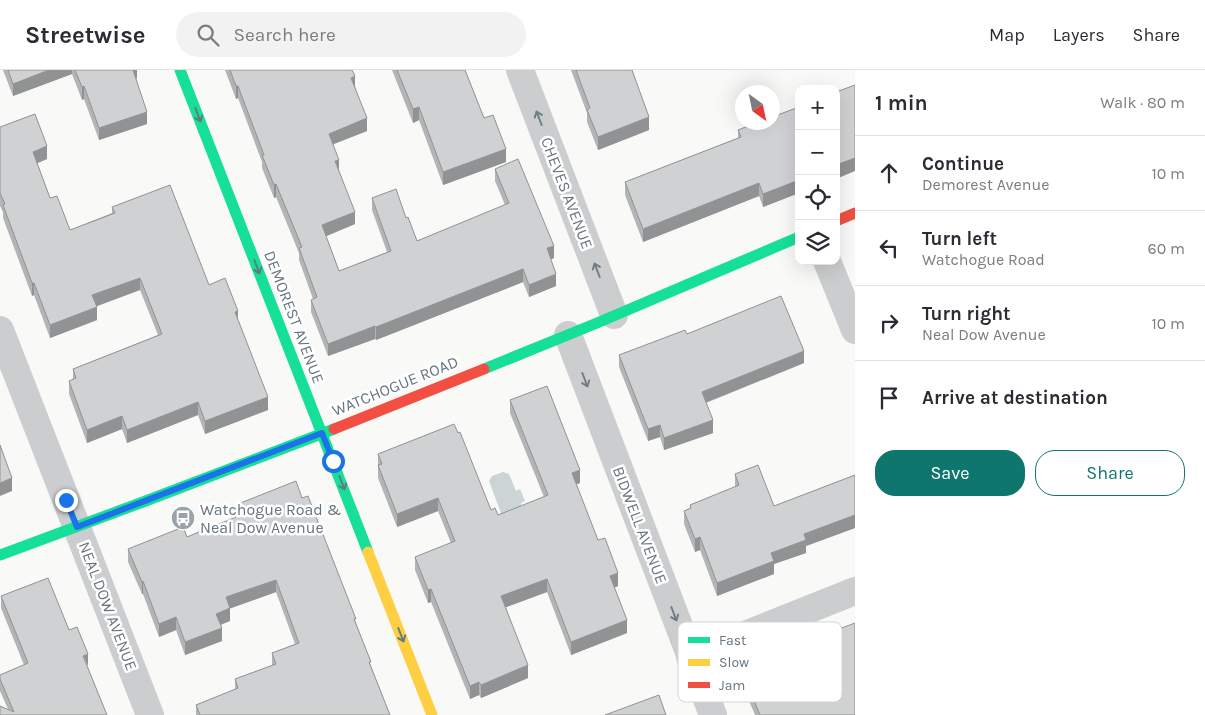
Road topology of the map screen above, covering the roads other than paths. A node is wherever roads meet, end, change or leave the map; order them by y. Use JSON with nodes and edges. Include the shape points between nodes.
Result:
{"nodes":[{"id":1,"x":180,"y":70,"type":"edge"},
{"id":2,"x":520,"y":70,"type":"edge"},
{"id":3,"x":855,"y":213,"type":"edge"},
{"id":4,"x":838,"y":220,"type":"edge"},
{"id":5,"x":795,"y":239,"type":"edge"},
{"id":6,"x":829,"y":265,"type":"edge"},
{"id":7,"x":614,"y":315,"type":"junction"},
{"id":8,"x":0,"y":330,"type":"edge"},
{"id":9,"x":855,"y":330,"type":"edge"},
{"id":10,"x":568,"y":335,"type":"junction"},
{"id":11,"x":322,"y":433,"type":"junction"},
{"id":12,"x":77,"y":527,"type":"junction"},
{"id":13,"x":0,"y":556,"type":"edge"},
{"id":14,"x":855,"y":591,"type":"edge"},
{"id":15,"x":778,"y":622,"type":"edge"},
{"id":16,"x":678,"y":625,"type":"edge"},
{"id":17,"x":708,"y":702,"type":"edge"},
{"id":18,"x":150,"y":715,"type":"edge"},
{"id":19,"x":432,"y":715,"type":"edge"},
{"id":20,"x":713,"y":715,"type":"edge"}],
"edges":[{"from":1,"to":11,"type":"street","name":"DEMOREST AVENUE","one_way":true},
{"from":7,"to":2,"type":"street","name":"CHEVES AVENUE","one_way":true},
{"from":3,"to":4,"type":"street"},
{"from":5,"to":7,"type":"street","name":"WATCHOGUE ROAD"},
{"from":6,"to":9,"type":"street"},
{"from":7,"to":10,"type":"street","name":"WATCHOGUE ROAD"},
{"from":8,"to":12,"type":"street","name":"NEAL DOW AVENUE"},
{"from":10,"to":11,"type":"street","name":"WATCHOGUE ROAD"},
{"from":10,"to":16,"type":"street","name":"BIDWELL AVENUE","one_way":true},
{"from":11,"to":12,"type":"street","name":"WATCHOGUE ROAD"},
{"from":11,"to":19,"type":"street","name":"DEMOREST AVENUE","one_way":true},
{"from":12,"to":13,"type":"street","name":"WATCHOGUE ROAD"},
{"from":12,"to":18,"type":"street","name":"NEAL DOW AVENUE"},
{"from":14,"to":15,"type":"street"},
{"from":17,"to":20,"type":"street","name":"BIDWELL AVENUE"}]}
